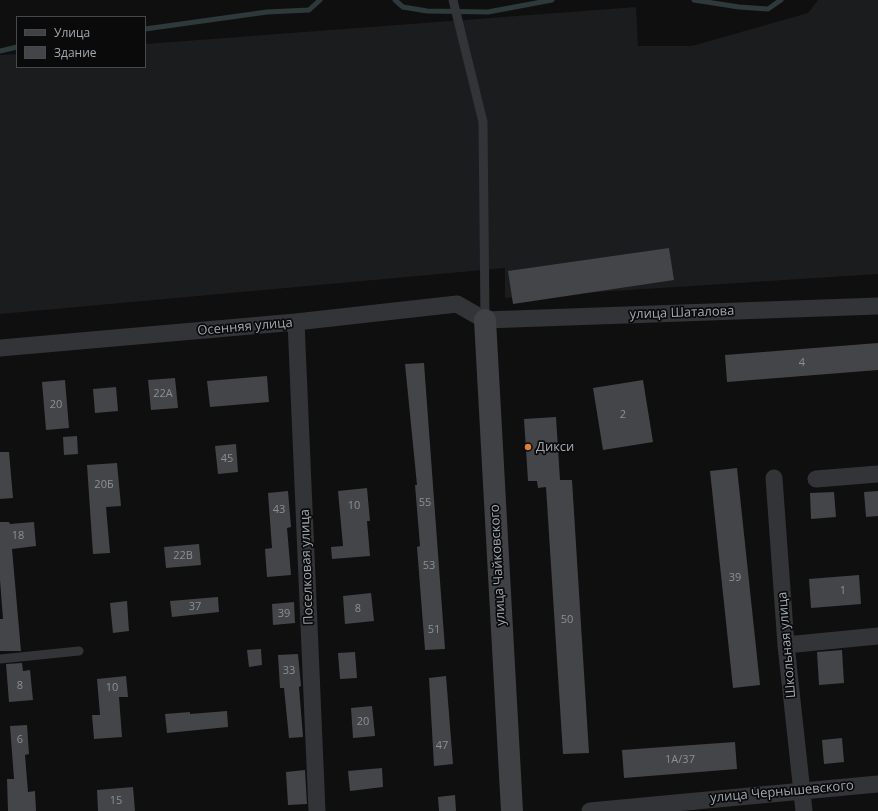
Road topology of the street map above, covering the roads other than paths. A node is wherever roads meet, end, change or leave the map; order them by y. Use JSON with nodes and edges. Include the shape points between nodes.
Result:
{"nodes":[{"id":1,"x":453,"y":0,"type":"edge"},
{"id":2,"x":878,"y":306,"type":"edge"},
{"id":3,"x":485,"y":320,"type":"junction"},
{"id":4,"x":296,"y":322,"type":"junction"},
{"id":5,"x":0,"y":348,"type":"edge"},
{"id":6,"x":878,"y":474,"type":"edge"},
{"id":7,"x":774,"y":478,"type":"dead end"},
{"id":8,"x":816,"y":479,"type":"dead end"},
{"id":9,"x":878,"y":636,"type":"edge"},
{"id":10,"x":786,"y":645,"type":"junction"},
{"id":11,"x":79,"y":651,"type":"dead end"},
{"id":12,"x":0,"y":660,"type":"edge"},
{"id":13,"x":878,"y":784,"type":"edge"},
{"id":14,"x":803,"y":790,"type":"junction"},
{"id":15,"x":710,"y":805,"type":"edge"},
{"id":16,"x":317,"y":811,"type":"edge"},
{"id":17,"x":512,"y":811,"type":"edge"},
{"id":18,"x":590,"y":811,"type":"edge"},
{"id":19,"x":804,"y":811,"type":"edge"}],
"edges":[{"from":1,"to":3,"type":"lane","via":[[483,122]]},
{"from":2,"to":3,"type":"street","name":"улица Шаталова"},
{"from":3,"to":4,"type":"street","name":"Осенняя улица","via":[[457,304]]},
{"from":3,"to":17,"type":"street","name":"улица Чайковского"},
{"from":4,"to":5,"type":"street","name":"Осенняя улица"},
{"from":4,"to":16,"type":"street","name":"Поселковая улица"},
{"from":6,"to":8,"type":"street"},
{"from":7,"to":10,"type":"street","name":"Школьная улица"},
{"from":9,"to":10,"type":"street"},
{"from":10,"to":14,"type":"street","name":"Школьная улица"},
{"from":11,"to":12,"type":"lane"},
{"from":13,"to":14,"type":"street","name":"улица Чернышевского"},
{"from":14,"to":15,"type":"street","name":"улица Чернышевского"},
{"from":14,"to":19,"type":"street","name":"Школьная улица"},
{"from":15,"to":18,"type":"street","name":"улица Чернышевского"}]}
